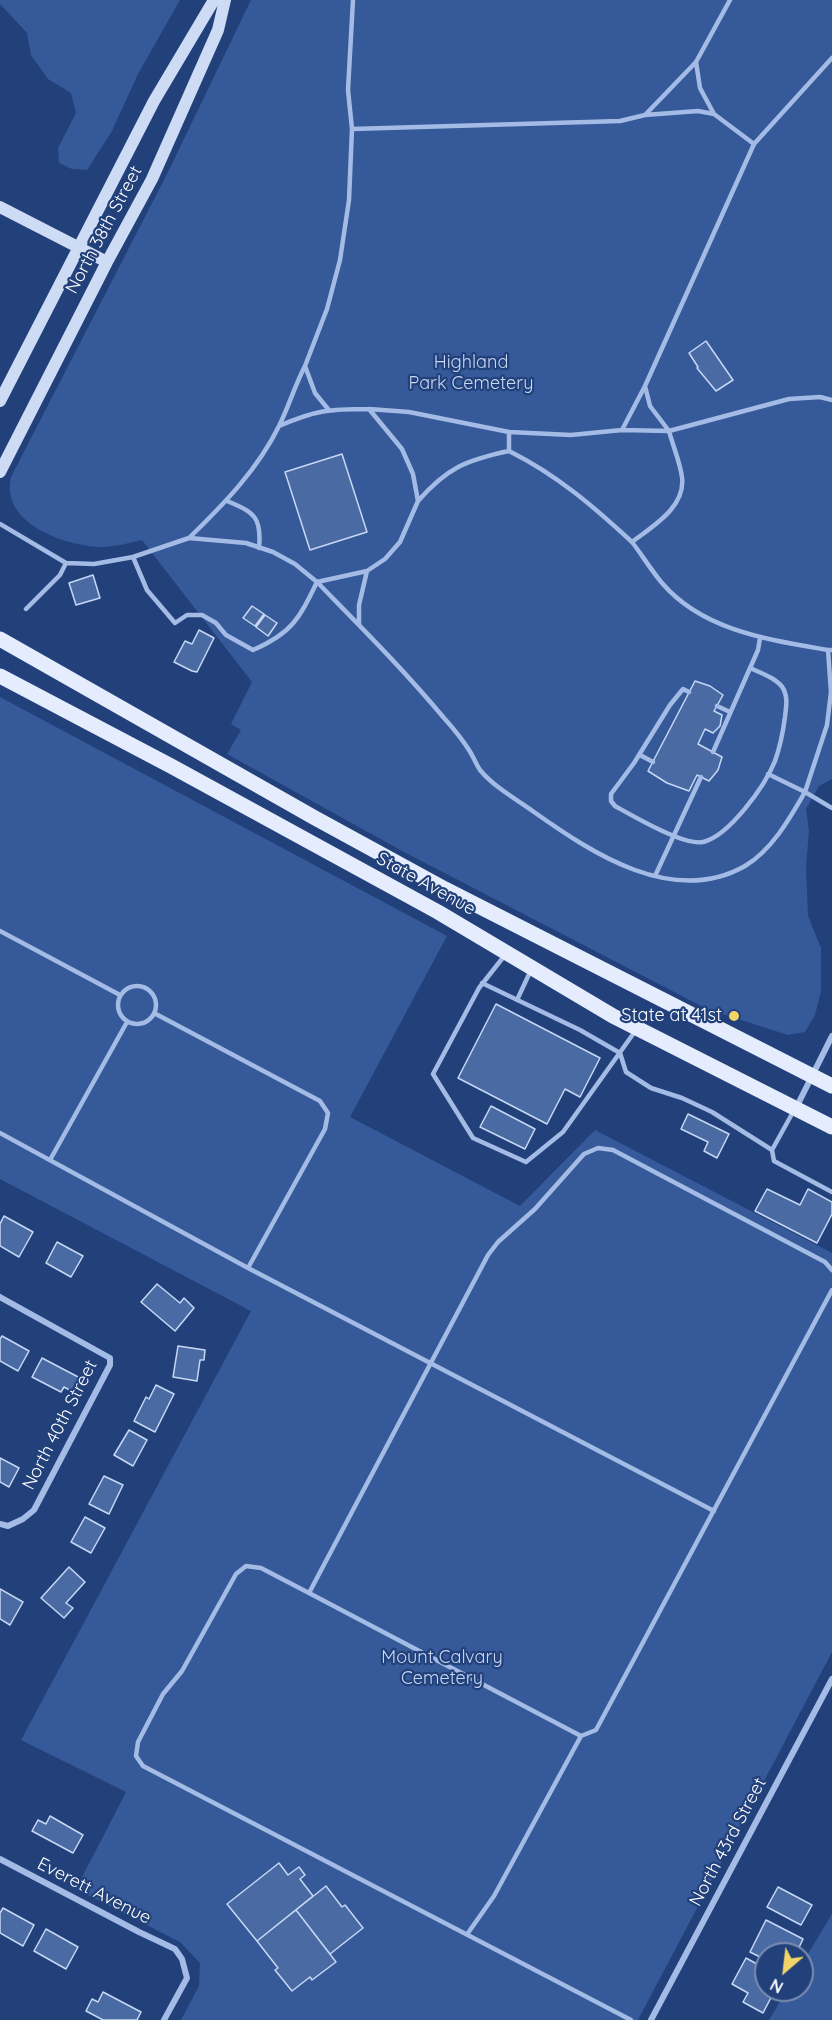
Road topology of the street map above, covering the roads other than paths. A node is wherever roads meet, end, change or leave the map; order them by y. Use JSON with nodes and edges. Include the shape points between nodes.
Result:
{"nodes":[{"id":1,"x":214,"y":0,"type":"edge"},
{"id":2,"x":225,"y":0,"type":"edge"},
{"id":3,"x":353,"y":0,"type":"edge"},
{"id":4,"x":730,"y":0,"type":"edge"},
{"id":5,"x":832,"y":58,"type":"edge"},
{"id":6,"x":696,"y":63,"type":"junction"},
{"id":7,"x":714,"y":114,"type":"junction"},
{"id":8,"x":645,"y":115,"type":"junction"},
{"id":9,"x":352,"y":129,"type":"junction"},
{"id":10,"x":754,"y":144,"type":"junction"},
{"id":11,"x":0,"y":207,"type":"edge"},
{"id":12,"x":79,"y":248,"type":"junction"},
{"id":13,"x":107,"y":262,"type":"junction"},
{"id":14,"x":305,"y":366,"type":"junction"},
{"id":15,"x":645,"y":386,"type":"junction"},
{"id":16,"x":832,"y":400,"type":"edge"},
{"id":17,"x":0,"y":401,"type":"edge"},
{"id":18,"x":328,"y":409,"type":"junction"},
{"id":19,"x":369,"y":410,"type":"junction"},
{"id":20,"x":279,"y":426,"type":"junction"},
{"id":21,"x":621,"y":430,"type":"junction"},
{"id":22,"x":669,"y":431,"type":"junction"},
{"id":23,"x":509,"y":432,"type":"junction"},
{"id":24,"x":508,"y":451,"type":"junction"},
{"id":25,"x":0,"y":471,"type":"edge"},
{"id":26,"x":227,"y":501,"type":"junction"},
{"id":27,"x":418,"y":501,"type":"junction"},
{"id":28,"x":0,"y":524,"type":"edge"},
{"id":29,"x":189,"y":538,"type":"junction"},
{"id":30,"x":632,"y":542,"type":"junction"},
{"id":31,"x":259,"y":548,"type":"junction"},
{"id":32,"x":133,"y":557,"type":"junction"},
{"id":33,"x":66,"y":563,"type":"junction"},
{"id":34,"x":367,"y":571,"type":"junction"},
{"id":35,"x":317,"y":582,"type":"junction"},
{"id":36,"x":26,"y":609,"type":"dead end"},
{"id":37,"x":359,"y":625,"type":"junction"},
{"id":38,"x":760,"y":638,"type":"junction"},
{"id":39,"x":0,"y":639,"type":"edge"},
{"id":40,"x":830,"y":650,"type":"edge"},
{"id":41,"x":750,"y":668,"type":"junction"},
{"id":42,"x":0,"y":676,"type":"edge"},
{"id":43,"x":689,"y":692,"type":"dead end"},
{"id":44,"x":717,"y":706,"type":"dead end"},
{"id":45,"x":730,"y":712,"type":"junction"},
{"id":46,"x":713,"y":752,"type":"dead end"},
{"id":47,"x":640,"y":754,"type":"junction"},
{"id":48,"x":653,"y":762,"type":"dead end"},
{"id":49,"x":768,"y":774,"type":"junction"},
{"id":50,"x":701,"y":777,"type":"dead end"},
{"id":51,"x":805,"y":792,"type":"junction"},
{"id":52,"x":832,"y":808,"type":"edge"},
{"id":53,"x":673,"y":835,"type":"junction"},
{"id":54,"x":655,"y":876,"type":"junction"},
{"id":55,"x":0,"y":931,"type":"edge"},
{"id":56,"x":506,"y":952,"type":"junction"},
{"id":57,"x":532,"y":968,"type":"junction"},
{"id":58,"x":482,"y":984,"type":"junction"},
{"id":59,"x":120,"y":995,"type":"junction"},
{"id":60,"x":517,"y":1000,"type":"junction"},
{"id":61,"x":154,"y":1013,"type":"junction"},
{"id":62,"x":128,"y":1022,"type":"junction"},
{"id":63,"x":637,"y":1028,"type":"junction"},
{"id":64,"x":832,"y":1036,"type":"edge"},
{"id":65,"x":620,"y":1053,"type":"junction"},
{"id":66,"x":812,"y":1076,"type":"junction"},
{"id":67,"x":832,"y":1086,"type":"edge"},
{"id":68,"x":795,"y":1108,"type":"junction"},
{"id":69,"x":832,"y":1127,"type":"edge"},
{"id":70,"x":0,"y":1133,"type":"edge"},
{"id":71,"x":772,"y":1150,"type":"junction"},
{"id":72,"x":50,"y":1160,"type":"junction"},
{"id":73,"x":832,"y":1192,"type":"edge"},
{"id":74,"x":248,"y":1268,"type":"junction"},
{"id":75,"x":832,"y":1270,"type":"edge"},
{"id":76,"x":832,"y":1290,"type":"edge"},
{"id":77,"x":0,"y":1297,"type":"edge"},
{"id":78,"x":430,"y":1365,"type":"junction"},
{"id":79,"x":714,"y":1511,"type":"junction"},
{"id":80,"x":0,"y":1524,"type":"edge"},
{"id":81,"x":309,"y":1593,"type":"junction"},
{"id":82,"x":832,"y":1679,"type":"edge"},
{"id":83,"x":581,"y":1736,"type":"junction"},
{"id":84,"x":0,"y":1858,"type":"edge"},
{"id":85,"x":468,"y":1934,"type":"junction"},
{"id":86,"x":164,"y":2020,"type":"edge"},
{"id":87,"x":631,"y":2020,"type":"edge"},
{"id":88,"x":651,"y":2020,"type":"edge"}],
"edges":[{"from":1,"to":12,"type":"main road","name":"North 38th Street","via":[[154,101]]},
{"from":2,"to":13,"type":"main road","name":"North 38th Street","via":[[200,75],[152,179]]},
{"from":3,"to":9,"type":"lane","via":[[348,90]]},
{"from":4,"to":6,"type":"lane"},
{"from":5,"to":10,"type":"lane"},
{"from":6,"to":7,"type":"lane","via":[[700,88]]},
{"from":6,"to":8,"type":"lane"},
{"from":7,"to":8,"type":"lane","via":[[698,111]]},
{"from":7,"to":10,"type":"lane"},
{"from":8,"to":9,"type":"lane","via":[[620,121]]},
{"from":9,"to":14,"type":"lane","via":[[349,200],[340,260],[327,309]]},
{"from":10,"to":15,"type":"lane"},
{"from":11,"to":12,"type":"main road"},
{"from":12,"to":13,"type":"main road"},
{"from":12,"to":17,"type":"main road","name":"North 38th Street"},
{"from":13,"to":25,"type":"main road","name":"North 38th Street"},
{"from":14,"to":18,"type":"lane","via":[[315,393]]},
{"from":14,"to":20,"type":"lane"},
{"from":15,"to":21,"type":"lane"},
{"from":15,"to":22,"type":"lane","via":[[650,406]]},
{"from":16,"to":22,"type":"lane","via":[[789,399]]},
{"from":18,"to":19,"type":"lane"},
{"from":18,"to":20,"type":"lane"},
{"from":19,"to":23,"type":"lane","via":[[409,412]]},
{"from":19,"to":27,"type":"lane","via":[[402,449],[413,474]]},
{"from":20,"to":26,"type":"lane"},
{"from":21,"to":22,"type":"lane"},
{"from":21,"to":23,"type":"lane","via":[[571,435]]},
{"from":22,"to":30,"type":"lane","via":[[682,490],[665,516]]},
{"from":23,"to":24,"type":"lane"},
{"from":24,"to":27,"type":"lane","via":[[456,467]]},
{"from":24,"to":30,"type":"lane","via":[[558,479]]},
{"from":26,"to":29,"type":"lane"},
{"from":26,"to":31,"type":"lane","via":[[256,517],[261,530]]},
{"from":27,"to":34,"type":"lane","via":[[400,542],[386,559]]},
{"from":28,"to":33,"type":"lane"},
{"from":29,"to":31,"type":"lane","via":[[246,543]]},
{"from":29,"to":32,"type":"lane"},
{"from":30,"to":38,"type":"lane","via":[[662,584],[687,606],[722,625]]},
{"from":31,"to":35,"type":"lane","via":[[296,564]]},
{"from":32,"to":33,"type":"lane","via":[[94,564]]},
{"from":32,"to":35,"type":"lane","via":[[147,590],[175,623],[187,615],[202,615],[253,650],[288,631]]},
{"from":33,"to":36,"type":"lane","via":[[60,575]]},
{"from":34,"to":35,"type":"lane"},
{"from":34,"to":37,"type":"lane"},
{"from":35,"to":37,"type":"lane"},
{"from":37,"to":54,"type":"lane","via":[[444,718],[480,770],[498,786],[598,854]]},
{"from":38,"to":40,"type":"lane"},
{"from":38,"to":41,"type":"lane"},
{"from":39,"to":66,"type":"main road","name":"State Avenue","via":[[445,889]]},
{"from":40,"to":51,"type":"lane","via":[[827,725]]},
{"from":41,"to":45,"type":"lane"},
{"from":41,"to":49,"type":"lane","via":[[783,687],[788,699],[783,733]]},
{"from":42,"to":56,"type":"main road","name":"State Avenue"},
{"from":43,"to":47,"type":"lane","via":[[683,689],[670,705]]},
{"from":44,"to":45,"type":"lane"},
{"from":45,"to":46,"type":"lane"},
{"from":47,"to":48,"type":"lane"},
{"from":47,"to":53,"type":"lane","via":[[611,794],[611,801]]},
{"from":49,"to":51,"type":"lane"},
{"from":49,"to":53,"type":"lane","via":[[741,814],[724,830],[704,842],[689,842]]},
{"from":50,"to":53,"type":"lane"},
{"from":51,"to":52,"type":"lane"},
{"from":51,"to":54,"type":"lane","via":[[779,833],[747,865],[710,878]]},
{"from":53,"to":54,"type":"lane"},
{"from":55,"to":59,"type":"lane"},
{"from":56,"to":57,"type":"main road","name":"State Avenue"},
{"from":56,"to":58,"type":"lane"},
{"from":57,"to":60,"type":"lane"},
{"from":57,"to":63,"type":"main road","name":"State Avenue"},
{"from":58,"to":60,"type":"lane"},
{"from":58,"to":65,"type":"lane","via":[[433,1074],[473,1138],[526,1162],[563,1132]]},
{"from":59,"to":61,"type":"lane","via":[[130,987],[143,986],[153,994]]},
{"from":59,"to":62,"type":"lane","via":[[119,1013]]},
{"from":60,"to":65,"type":"lane"},
{"from":61,"to":62,"type":"lane","via":[[146,1022]]},
{"from":61,"to":74,"type":"lane","via":[[320,1101],[328,1113],[325,1129]]},
{"from":62,"to":72,"type":"lane"},
{"from":63,"to":65,"type":"lane"},
{"from":63,"to":68,"type":"main road","name":"State Avenue"},
{"from":64,"to":66,"type":"street"},
{"from":65,"to":71,"type":"lane","via":[[626,1072],[651,1089],[712,1112]]},
{"from":66,"to":67,"type":"main road","name":"State Avenue"},
{"from":66,"to":68,"type":"street"},
{"from":68,"to":69,"type":"main road","name":"State Avenue"},
{"from":68,"to":71,"type":"lane"},
{"from":70,"to":72,"type":"lane"},
{"from":71,"to":73,"type":"lane","via":[[774,1161]]},
{"from":72,"to":74,"type":"lane"},
{"from":74,"to":78,"type":"lane"},
{"from":75,"to":78,"type":"lane","via":[[825,1262],[614,1150],[598,1148],[584,1154],[535,1209],[498,1242]]},
{"from":76,"to":79,"type":"lane"},
{"from":77,"to":80,"type":"street","name":"North 40th Street","via":[[110,1358],[107,1374],[34,1510],[8,1526]]},
{"from":78,"to":79,"type":"lane"},
{"from":78,"to":81,"type":"lane"},
{"from":79,"to":83,"type":"lane","via":[[596,1730]]},
{"from":81,"to":83,"type":"lane"},
{"from":81,"to":85,"type":"lane","via":[[261,1568],[246,1566],[236,1574],[182,1671],[163,1694],[138,1742],[136,1756],[143,1766]]},
{"from":82,"to":88,"type":"street","name":"North 43rd Street"},
{"from":83,"to":85,"type":"lane","via":[[494,1896]]},
{"from":84,"to":86,"type":"street","name":"Everett Avenue","via":[[175,1949],[187,1978]]},
{"from":85,"to":87,"type":"lane"}]}
